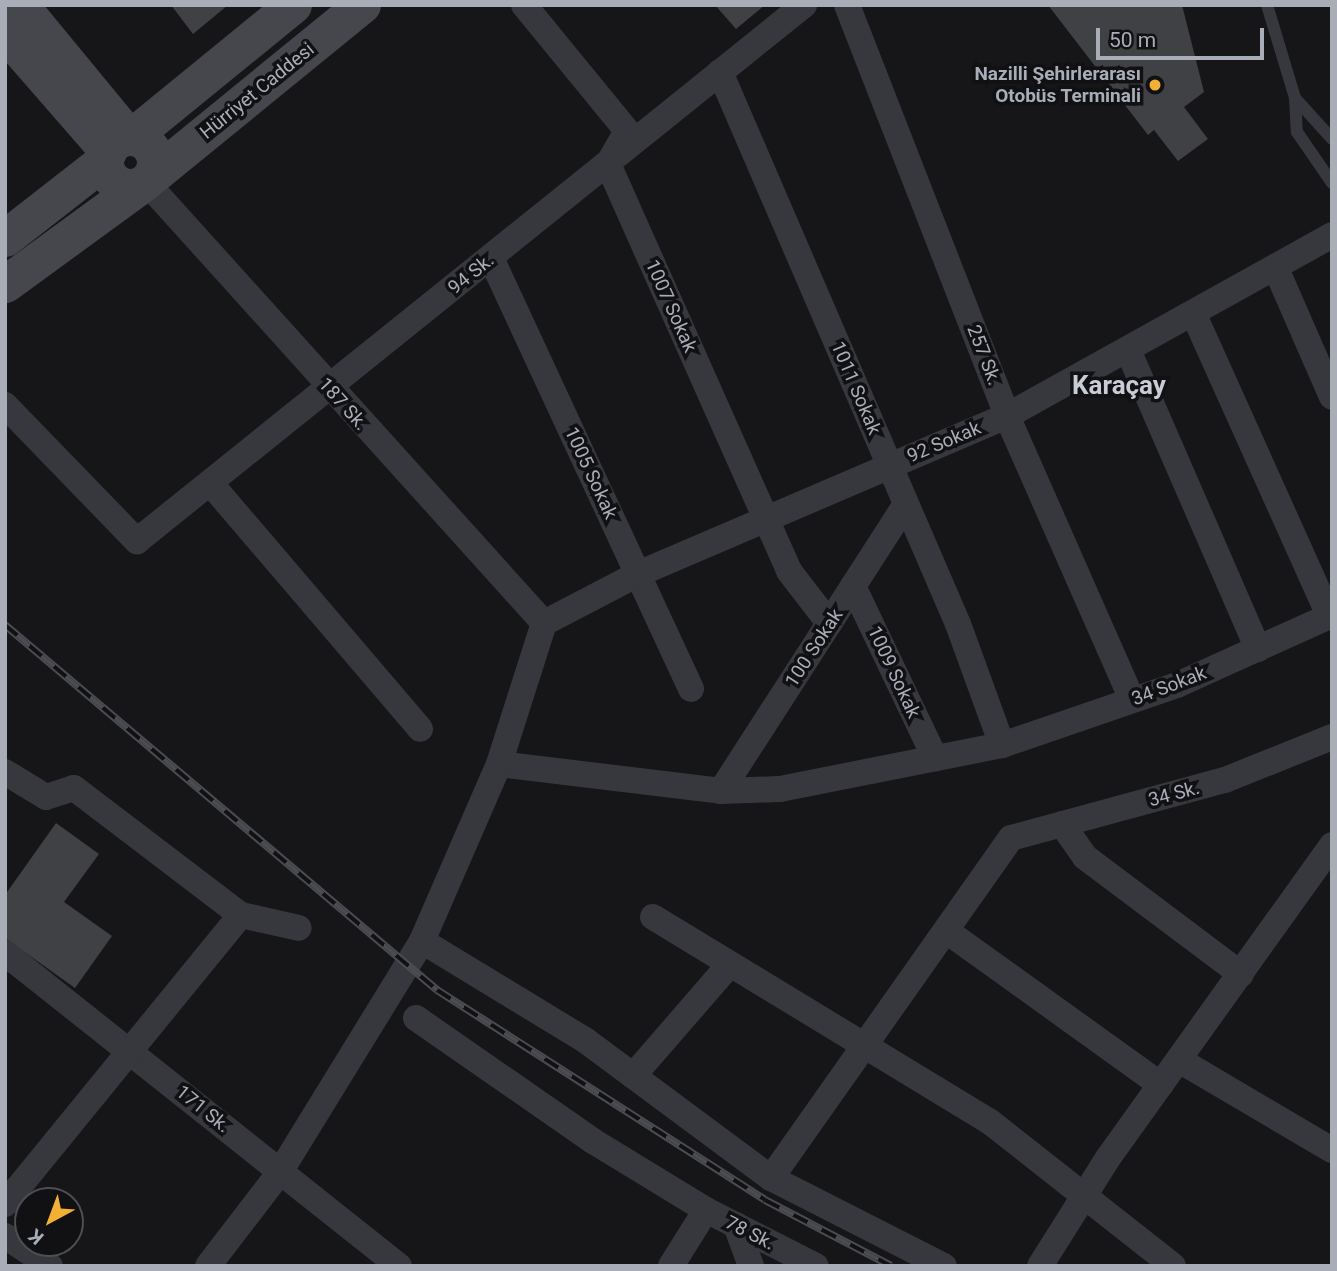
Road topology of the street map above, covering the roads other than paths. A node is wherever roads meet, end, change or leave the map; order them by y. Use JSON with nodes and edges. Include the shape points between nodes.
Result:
{"nodes":[{"id":1,"x":20,"y":5,"type":"edge"},
{"id":2,"x":293,"y":5,"type":"edge"},
{"id":3,"x":362,"y":5,"type":"edge"},
{"id":4,"x":524,"y":5,"type":"edge"},
{"id":5,"x":804,"y":5,"type":"edge"},
{"id":6,"x":847,"y":5,"type":"edge"},
{"id":7,"x":1267,"y":5,"type":"edge"},
{"id":8,"x":5,"y":33,"type":"edge"},
{"id":9,"x":720,"y":72,"type":"junction"},
{"id":10,"x":1295,"y":98,"type":"junction"},
{"id":11,"x":1332,"y":139,"type":"edge"},
{"id":12,"x":118,"y":146,"type":"junction"},
{"id":13,"x":608,"y":163,"type":"junction"},
{"id":14,"x":145,"y":182,"type":"junction"},
{"id":15,"x":1332,"y":183,"type":"edge"},
{"id":16,"x":1332,"y":236,"type":"edge"},
{"id":17,"x":5,"y":238,"type":"edge"},
{"id":18,"x":491,"y":258,"type":"junction"},
{"id":19,"x":1277,"y":271,"type":"junction"},
{"id":20,"x":5,"y":284,"type":"edge"},
{"id":21,"x":1194,"y":315,"type":"junction"},
{"id":22,"x":1128,"y":351,"type":"junction"},
{"id":23,"x":330,"y":390,"type":"junction"},
{"id":24,"x":1332,"y":397,"type":"edge"},
{"id":25,"x":5,"y":405,"type":"edge"},
{"id":26,"x":1007,"y":416,"type":"junction"},
{"id":27,"x":889,"y":465,"type":"junction"},
{"id":28,"x":211,"y":484,"type":"junction"},
{"id":29,"x":906,"y":504,"type":"junction"},
{"id":30,"x":767,"y":523,"type":"junction"},
{"id":31,"x":638,"y":575,"type":"junction"},
{"id":32,"x":853,"y":586,"type":"junction"},
{"id":33,"x":1330,"y":616,"type":"edge"},
{"id":34,"x":544,"y":623,"type":"junction"},
{"id":35,"x":829,"y":623,"type":"junction"},
{"id":36,"x":1258,"y":649,"type":"junction"},
{"id":37,"x":691,"y":689,"type":"dead end"},
{"id":38,"x":1132,"y":701,"type":"junction"},
{"id":39,"x":420,"y":729,"type":"dead end"},
{"id":40,"x":1332,"y":737,"type":"edge"},
{"id":41,"x":1002,"y":745,"type":"junction"},
{"id":42,"x":935,"y":758,"type":"junction"},
{"id":43,"x":499,"y":764,"type":"junction"},
{"id":44,"x":5,"y":772,"type":"edge"},
{"id":45,"x":721,"y":791,"type":"junction"},
{"id":46,"x":1062,"y":824,"type":"junction"},
{"id":47,"x":1332,"y":845,"type":"edge"},
{"id":48,"x":241,"y":915,"type":"junction"},
{"id":49,"x":653,"y":917,"type":"dead end"},
{"id":50,"x":299,"y":928,"type":"dead end"},
{"id":51,"x":948,"y":932,"type":"junction"},
{"id":52,"x":422,"y":941,"type":"junction"},
{"id":53,"x":5,"y":953,"type":"edge"},
{"id":54,"x":730,"y":964,"type":"junction"},
{"id":55,"x":1241,"y":974,"type":"junction"},
{"id":56,"x":416,"y":1018,"type":"dead end"},
{"id":57,"x":128,"y":1047,"type":"junction"},
{"id":58,"x":867,"y":1048,"type":"junction"},
{"id":59,"x":1179,"y":1060,"type":"junction"},
{"id":60,"x":633,"y":1076,"type":"junction"},
{"id":61,"x":1161,"y":1085,"type":"junction"},
{"id":62,"x":1332,"y":1150,"type":"edge"},
{"id":63,"x":280,"y":1172,"type":"junction"},
{"id":64,"x":771,"y":1178,"type":"junction"},
{"id":65,"x":1084,"y":1196,"type":"junction"},
{"id":66,"x":5,"y":1204,"type":"edge"},
{"id":67,"x":706,"y":1210,"type":"junction"},
{"id":68,"x":736,"y":1225,"type":"junction"},
{"id":69,"x":5,"y":1236,"type":"edge"},
{"id":70,"x":50,"y":1266,"type":"edge"},
{"id":71,"x":208,"y":1266,"type":"edge"},
{"id":72,"x":400,"y":1266,"type":"edge"},
{"id":73,"x":671,"y":1266,"type":"edge"},
{"id":74,"x":751,"y":1266,"type":"edge"},
{"id":75,"x":816,"y":1266,"type":"edge"},
{"id":76,"x":944,"y":1266,"type":"edge"},
{"id":77,"x":1040,"y":1266,"type":"edge"},
{"id":78,"x":1173,"y":1266,"type":"edge"}],
"edges":[{"from":1,"to":12,"type":"main road"},
{"from":2,"to":12,"type":"main road"},
{"from":3,"to":14,"type":"main road","name":"Hürriyet Caddesi"},
{"from":4,"to":13,"type":"street","via":[[627,131]]},
{"from":5,"to":9,"type":"street","name":"94 Sk."},
{"from":6,"to":26,"type":"street","name":"257 Sk."},
{"from":7,"to":10,"type":"lane"},
{"from":8,"to":12,"type":"main road"},
{"from":9,"to":13,"type":"street","name":"94 Sk."},
{"from":9,"to":27,"type":"street","name":"1011 Sokak"},
{"from":10,"to":11,"type":"lane"},
{"from":10,"to":15,"type":"lane","via":[[1297,132]]},
{"from":12,"to":14,"type":"main road","via":[[153,150]]},
{"from":12,"to":17,"type":"main road"},
{"from":13,"to":18,"type":"street","name":"94 Sk."},
{"from":13,"to":30,"type":"street","name":"1007 Sokak"},
{"from":14,"to":20,"type":"main road","name":"Hürriyet Caddesi"},
{"from":14,"to":23,"type":"street","name":"187 Sk."},
{"from":16,"to":19,"type":"street","name":"92 Sokak"},
{"from":18,"to":23,"type":"street","name":"94 Sk."},
{"from":18,"to":31,"type":"street","name":"1005 Sokak"},
{"from":19,"to":21,"type":"street","name":"92 Sokak"},
{"from":19,"to":24,"type":"street"},
{"from":21,"to":22,"type":"street","name":"92 Sokak"},
{"from":21,"to":33,"type":"street"},
{"from":22,"to":26,"type":"street","name":"92 Sokak"},
{"from":22,"to":36,"type":"street"},
{"from":23,"to":28,"type":"street","name":"94 Sk."},
{"from":23,"to":34,"type":"street","name":"187 Sk."},
{"from":25,"to":28,"type":"street","name":"94 Sk.","via":[[137,541]]},
{"from":26,"to":27,"type":"street","name":"92 Sokak"},
{"from":26,"to":38,"type":"street","name":"257 Sk."},
{"from":27,"to":29,"type":"street","name":"1011 Sokak"},
{"from":27,"to":30,"type":"street","name":"92 Sokak"},
{"from":28,"to":39,"type":"street"},
{"from":29,"to":32,"type":"street","name":"100 Sokak"},
{"from":29,"to":41,"type":"street","name":"1011 Sokak"},
{"from":30,"to":31,"type":"street","name":"92 Sokak"},
{"from":30,"to":35,"type":"street","name":"1007 Sokak","via":[[789,570]]},
{"from":31,"to":34,"type":"street","name":"92 Sokak"},
{"from":31,"to":37,"type":"street","name":"1005 Sokak"},
{"from":32,"to":35,"type":"street","name":"100 Sokak"},
{"from":32,"to":42,"type":"street","name":"1009 Sokak"},
{"from":33,"to":36,"type":"street","name":"34 Sokak"},
{"from":34,"to":43,"type":"street"},
{"from":35,"to":45,"type":"street","name":"100 Sokak"},
{"from":36,"to":38,"type":"street","name":"34 Sokak"},
{"from":38,"to":41,"type":"street","name":"34 Sokak"},
{"from":40,"to":46,"type":"street","name":"34 Sk.","via":[[1225,780]]},
{"from":41,"to":42,"type":"street","name":"34 Sokak"},
{"from":42,"to":45,"type":"street","name":"34 Sokak","via":[[780,789]]},
{"from":43,"to":45,"type":"street","name":"34 Sokak"},
{"from":43,"to":52,"type":"street"},
{"from":44,"to":48,"type":"street","via":[[46,797],[74,788]]},
{"from":46,"to":51,"type":"street","name":"34 Sk.","via":[[1011,838]]},
{"from":46,"to":55,"type":"street","via":[[1085,857]]},
{"from":47,"to":55,"type":"street"},
{"from":48,"to":50,"type":"street"},
{"from":48,"to":57,"type":"street"},
{"from":49,"to":54,"type":"street"},
{"from":51,"to":58,"type":"street"},
{"from":51,"to":61,"type":"street"},
{"from":52,"to":60,"type":"street"},
{"from":52,"to":63,"type":"street"},
{"from":53,"to":57,"type":"street","name":"171 Sk."},
{"from":54,"to":58,"type":"street"},
{"from":54,"to":60,"type":"street"},
{"from":55,"to":59,"type":"street"},
{"from":56,"to":67,"type":"street"},
{"from":57,"to":63,"type":"street","name":"171 Sk."},
{"from":57,"to":66,"type":"street"},
{"from":58,"to":64,"type":"street"},
{"from":58,"to":65,"type":"street","via":[[989,1121]]},
{"from":59,"to":61,"type":"street"},
{"from":59,"to":62,"type":"street"},
{"from":60,"to":64,"type":"street"},
{"from":61,"to":65,"type":"street"},
{"from":63,"to":71,"type":"street"},
{"from":63,"to":72,"type":"street","name":"171 Sk."},
{"from":64,"to":76,"type":"street"},
{"from":65,"to":77,"type":"street"},
{"from":65,"to":78,"type":"street"},
{"from":67,"to":68,"type":"street","name":"78 Sk."},
{"from":67,"to":73,"type":"street","name":"78 Sk."},
{"from":68,"to":74,"type":"street"},
{"from":68,"to":75,"type":"street","name":"78 Sk."},
{"from":69,"to":70,"type":"street"}]}
